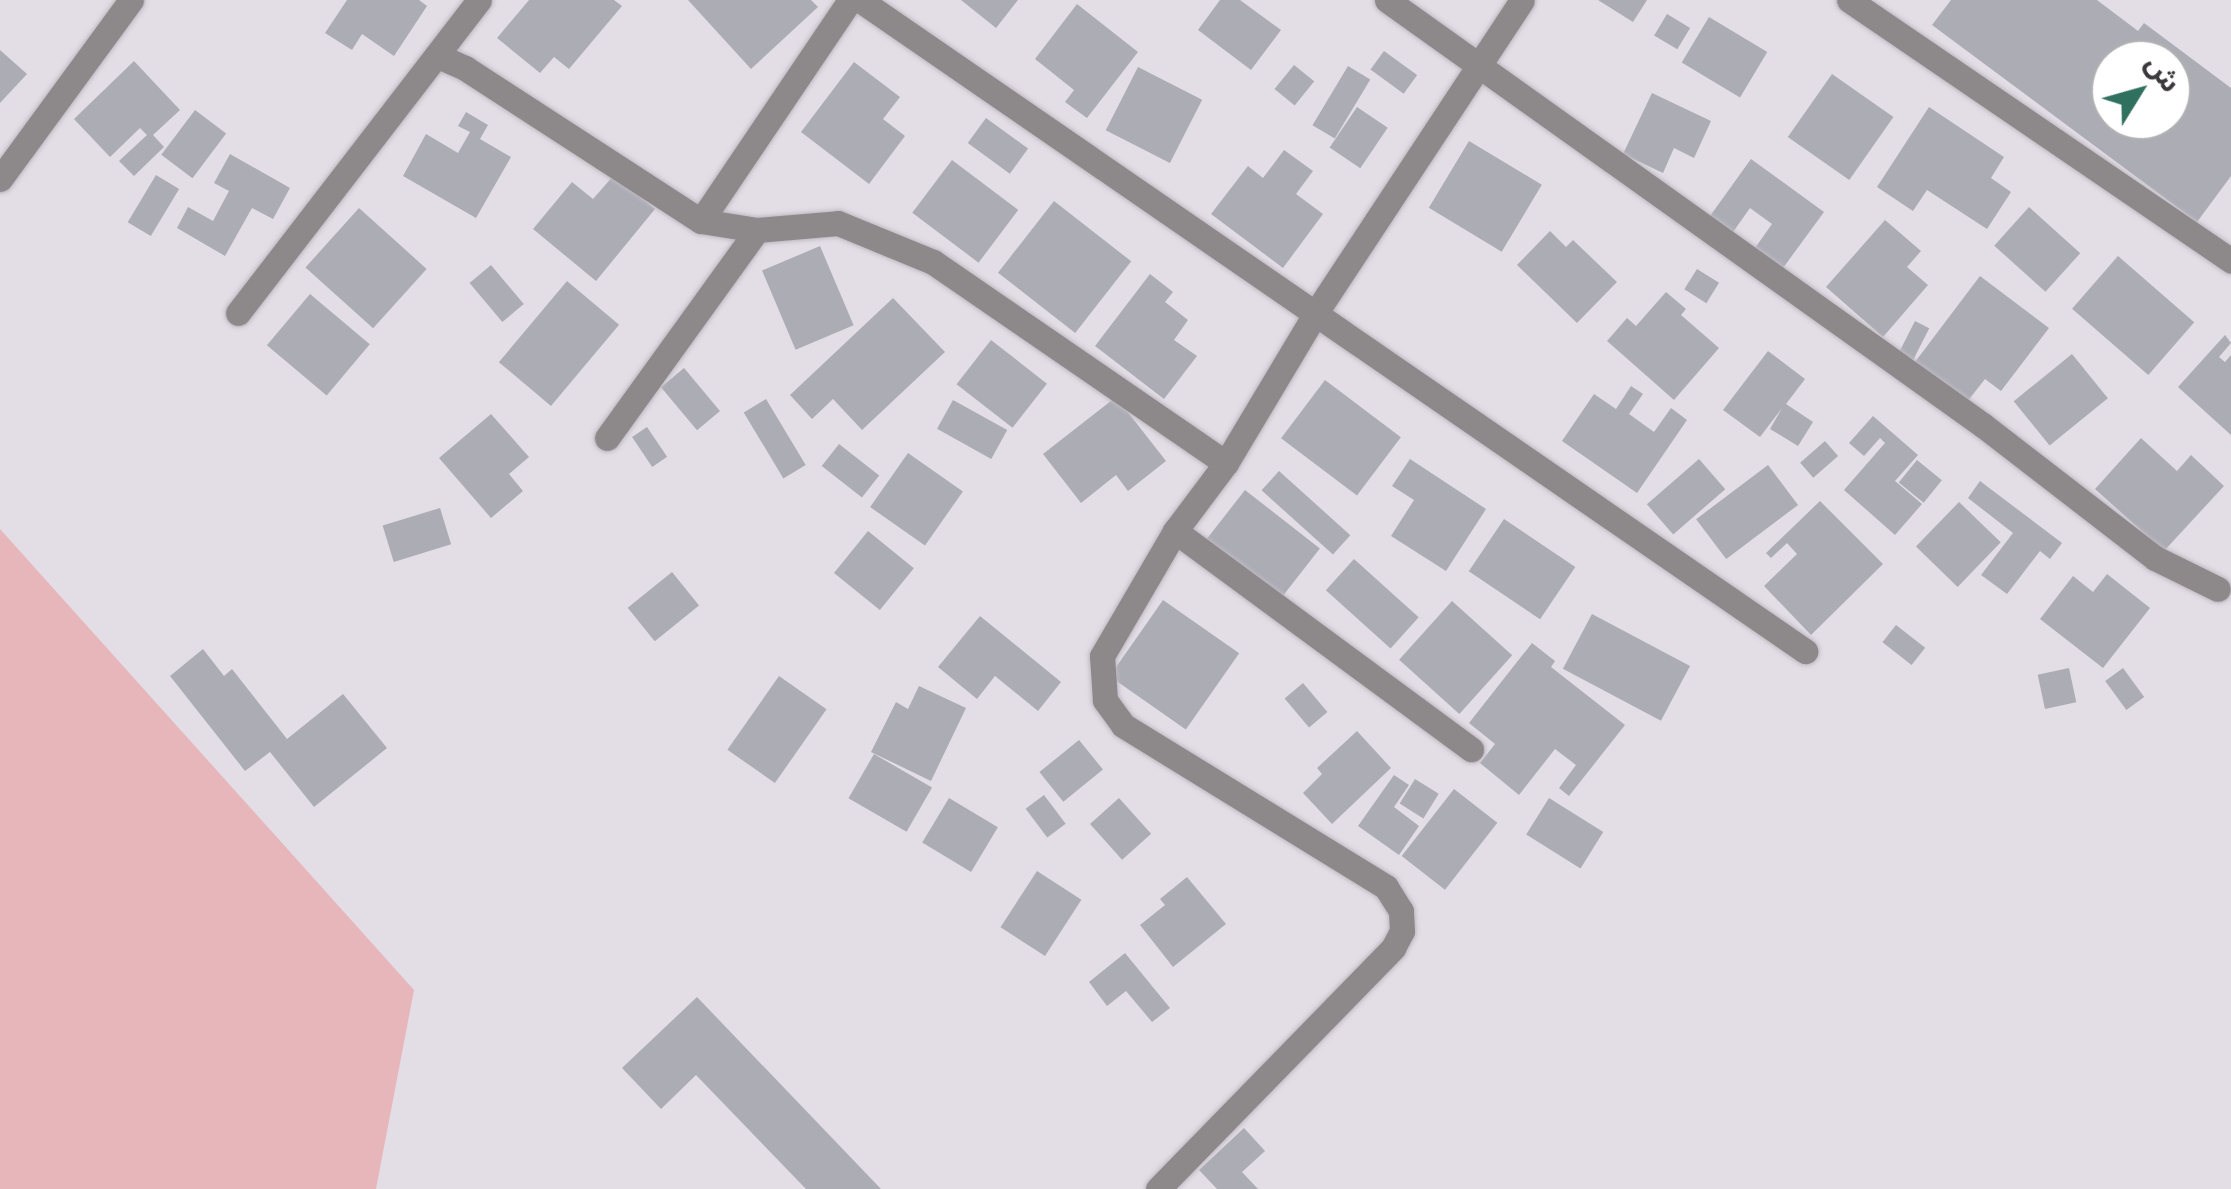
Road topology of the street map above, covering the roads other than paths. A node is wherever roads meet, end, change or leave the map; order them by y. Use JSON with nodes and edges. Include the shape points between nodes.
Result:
{"nodes":[{"id":1,"x":131,"y":0,"type":"edge"},
{"id":2,"x":479,"y":0,"type":"edge"},
{"id":3,"x":850,"y":0,"type":"edge"},
{"id":4,"x":860,"y":0,"type":"edge"},
{"id":5,"x":1387,"y":0,"type":"edge"},
{"id":6,"x":1522,"y":0,"type":"edge"},
{"id":7,"x":1849,"y":0,"type":"edge"},
{"id":8,"x":457,"y":30,"type":"junction"},
{"id":9,"x":438,"y":56,"type":"junction"},
{"id":10,"x":1476,"y":66,"type":"junction"},
{"id":11,"x":465,"y":68,"type":"junction"},
{"id":12,"x":0,"y":180,"type":"edge"},
{"id":13,"x":701,"y":220,"type":"junction"},
{"id":14,"x":758,"y":230,"type":"junction"},
{"id":15,"x":2231,"y":261,"type":"edge"},
{"id":16,"x":1317,"y":311,"type":"junction"},
{"id":17,"x":238,"y":312,"type":"dead end"},
{"id":18,"x":607,"y":438,"type":"dead end"},
{"id":19,"x":1226,"y":463,"type":"junction"},
{"id":20,"x":1175,"y":531,"type":"junction"},
{"id":21,"x":2218,"y":589,"type":"dead end"},
{"id":22,"x":1805,"y":651,"type":"dead end"},
{"id":23,"x":1472,"y":749,"type":"dead end"},
{"id":24,"x":1158,"y":1189,"type":"edge"}],
"edges":[{"from":1,"to":12,"type":"street"},
{"from":2,"to":8,"type":"street"},
{"from":3,"to":13,"type":"street"},
{"from":4,"to":16,"type":"street"},
{"from":5,"to":10,"type":"street"},
{"from":6,"to":10,"type":"street"},
{"from":7,"to":15,"type":"street"},
{"from":8,"to":9,"type":"street"},
{"from":8,"to":11,"type":"street"},
{"from":9,"to":11,"type":"street"},
{"from":9,"to":17,"type":"street"},
{"from":10,"to":16,"type":"street"},
{"from":10,"to":21,"type":"street","via":[[1984,426],[2156,558]]},
{"from":11,"to":13,"type":"street"},
{"from":13,"to":14,"type":"street"},
{"from":14,"to":18,"type":"street"},
{"from":14,"to":19,"type":"street","via":[[838,224],[933,262]]},
{"from":16,"to":19,"type":"street"},
{"from":16,"to":22,"type":"street"},
{"from":19,"to":20,"type":"street"},
{"from":20,"to":23,"type":"street"},
{"from":20,"to":24,"type":"street","via":[[1107,642],[1100,671],[1105,700],[1123,724],[1386,887],[1402,921],[1393,948]]}]}
